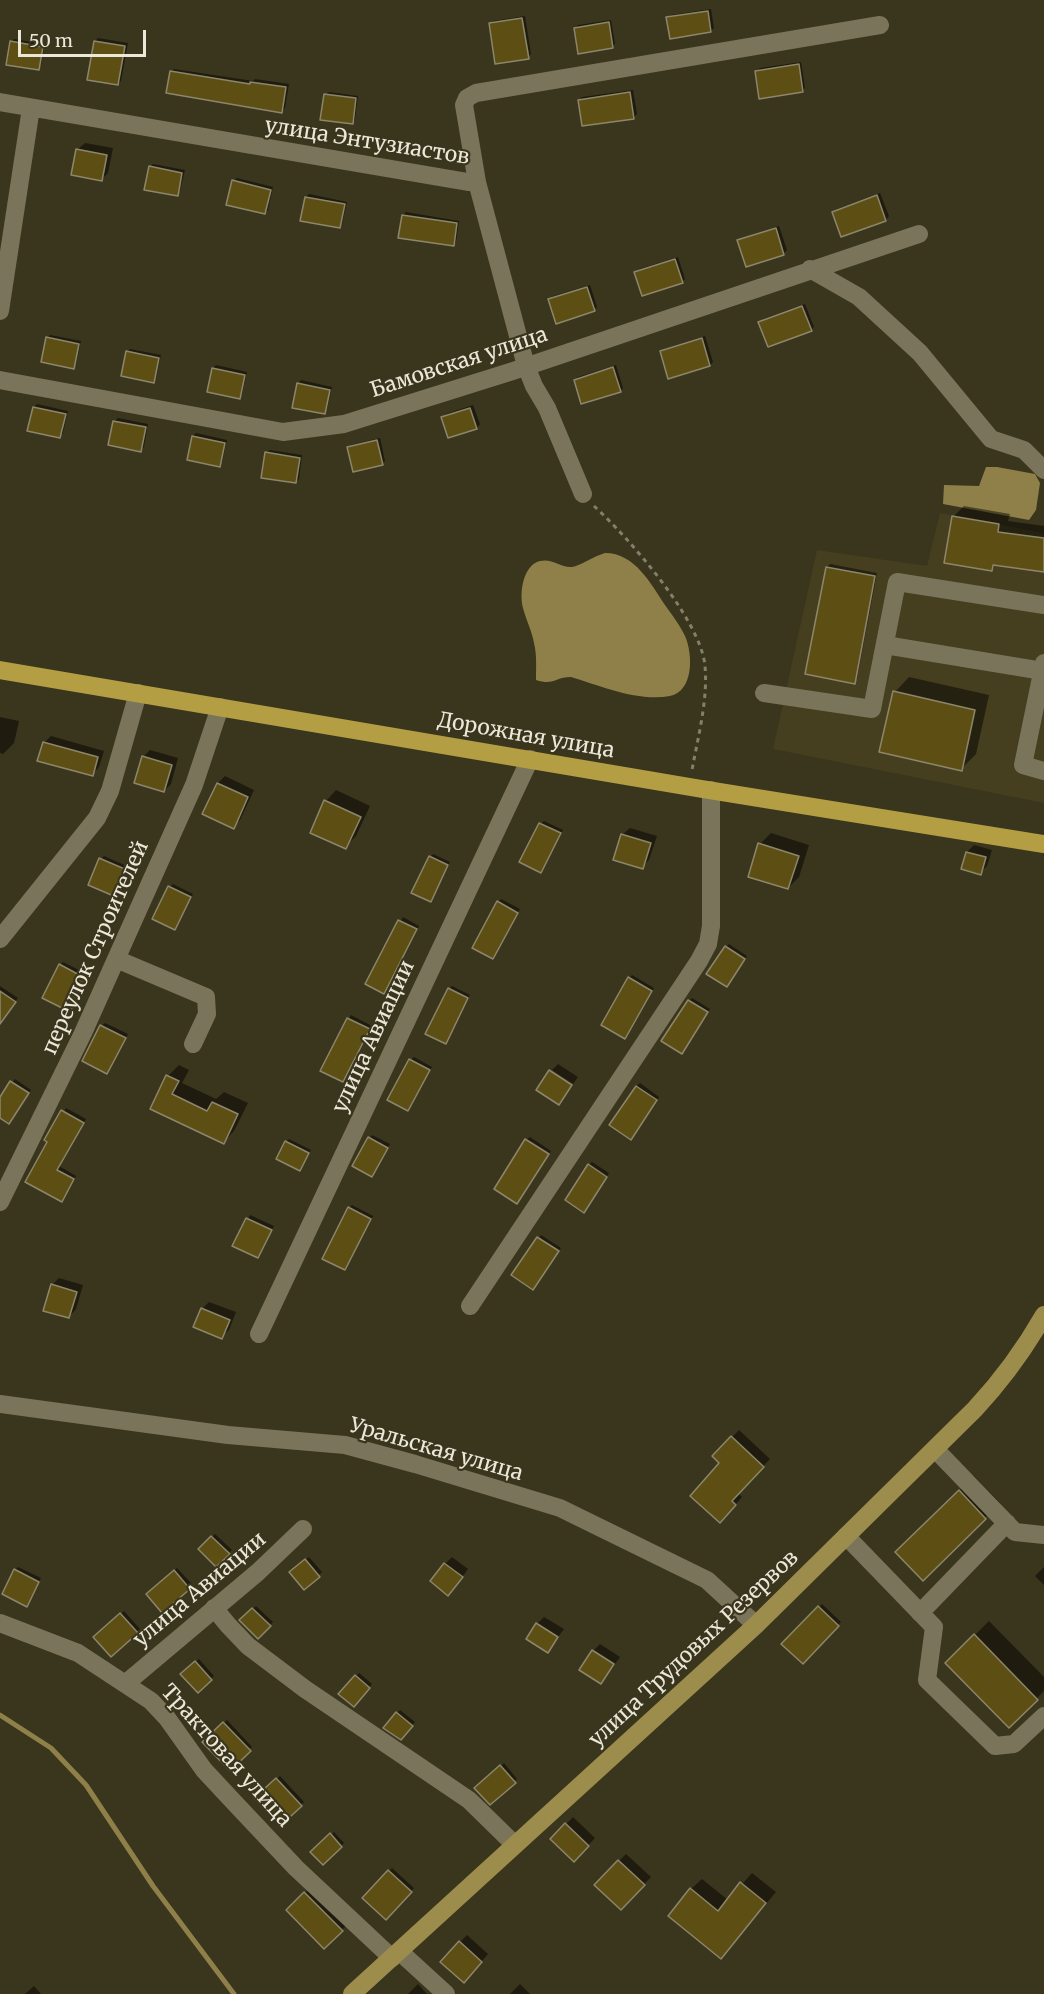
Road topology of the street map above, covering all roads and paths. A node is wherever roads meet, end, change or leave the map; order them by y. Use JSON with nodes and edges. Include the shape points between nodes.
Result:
{"nodes":[{"id":1,"x":880,"y":26,"type":"dead end"},
{"id":2,"x":0,"y":102,"type":"edge"},
{"id":3,"x":31,"y":108,"type":"junction"},
{"id":4,"x":477,"y":182,"type":"junction"},
{"id":5,"x":919,"y":234,"type":"dead end"},
{"id":6,"x":810,"y":269,"type":"junction"},
{"id":7,"x":0,"y":311,"type":"edge"},
{"id":8,"x":526,"y":366,"type":"junction"},
{"id":9,"x":0,"y":380,"type":"edge"},
{"id":10,"x":1044,"y":470,"type":"edge"},
{"id":11,"x":583,"y":494,"type":"joint"},
{"id":12,"x":1044,"y":605,"type":"edge"},
{"id":13,"x":885,"y":645,"type":"junction"},
{"id":14,"x":1043,"y":667,"type":"edge"},
{"id":15,"x":0,"y":670,"type":"edge"},
{"id":16,"x":138,"y":693,"type":"junction"},
{"id":17,"x":764,"y":693,"type":"dead end"},
{"id":18,"x":220,"y":706,"type":"junction"},
{"id":19,"x":530,"y":759,"type":"junction"},
{"id":20,"x":1044,"y":771,"type":"edge"},
{"id":21,"x":689,"y":787,"type":"junction"},
{"id":22,"x":711,"y":790,"type":"junction"},
{"id":23,"x":1044,"y":844,"type":"edge"},
{"id":24,"x":0,"y":939,"type":"edge"},
{"id":25,"x":116,"y":959,"type":"junction"},
{"id":26,"x":193,"y":1044,"type":"dead end"},
{"id":27,"x":0,"y":1202,"type":"edge"},
{"id":28,"x":470,"y":1306,"type":"dead end"},
{"id":29,"x":1044,"y":1316,"type":"edge"},
{"id":30,"x":259,"y":1334,"type":"dead end"},
{"id":31,"x":0,"y":1404,"type":"edge"},
{"id":32,"x":935,"y":1449,"type":"junction"},
{"id":33,"x":1007,"y":1523,"type":"junction"},
{"id":34,"x":303,"y":1529,"type":"dead end"},
{"id":35,"x":1044,"y":1535,"type":"edge"},
{"id":36,"x":846,"y":1536,"type":"junction"},
{"id":37,"x":214,"y":1608,"type":"junction"},
{"id":38,"x":920,"y":1613,"type":"junction"},
{"id":39,"x":0,"y":1623,"type":"edge"},
{"id":40,"x":756,"y":1625,"type":"junction"},
{"id":41,"x":125,"y":1684,"type":"junction"},
{"id":42,"x":1044,"y":1716,"type":"edge"},
{"id":43,"x":515,"y":1845,"type":"junction"},
{"id":44,"x":396,"y":1955,"type":"junction"},
{"id":45,"x":352,"y":1994,"type":"edge"},
{"id":46,"x":446,"y":1994,"type":"edge"}],
"edges":[{"from":1,"to":4,"type":"street","name":"улица Энтузиастов","via":[[476,93],[464,105]]},
{"from":2,"to":3,"type":"street","name":"улица Энтузиастов"},
{"from":3,"to":4,"type":"street","name":"улица Энтузиастов"},
{"from":3,"to":7,"type":"street"},
{"from":4,"to":8,"type":"street"},
{"from":5,"to":6,"type":"street","name":"Бамовская улица"},
{"from":6,"to":8,"type":"street","name":"Бамовская улица"},
{"from":6,"to":10,"type":"street","via":[[859,297],[920,353],[991,439],[1024,450]]},
{"from":8,"to":9,"type":"street","name":"Бамовская улица","via":[[344,424],[284,432]]},
{"from":8,"to":11,"type":"street"},
{"from":11,"to":21,"type":"path","via":[[633,544],[669,593],[700,646],[705,667],[704,699]]},
{"from":12,"to":13,"type":"street","via":[[897,582]]},
{"from":13,"to":14,"type":"street"},
{"from":13,"to":17,"type":"street","via":[[872,709]]},
{"from":14,"to":20,"type":"street","via":[[1023,765]]},
{"from":15,"to":16,"type":"highway","name":"Дорожная улица"},
{"from":16,"to":18,"type":"highway","name":"Дорожная улица"},
{"from":16,"to":24,"type":"street","via":[[110,791],[97,818]]},
{"from":18,"to":19,"type":"highway","name":"Дорожная улица"},
{"from":18,"to":25,"type":"street","name":"переулок Строителей","via":[[194,785]]},
{"from":19,"to":21,"type":"highway","name":"Дорожная улица"},
{"from":19,"to":30,"type":"street","name":"улица Авиации"},
{"from":21,"to":22,"type":"highway","name":"Дорожная улица"},
{"from":22,"to":23,"type":"highway","name":"Дорожная улица"},
{"from":22,"to":28,"type":"street","via":[[712,907],[708,944]]},
{"from":25,"to":26,"type":"street","via":[[206,997],[207,1014]]},
{"from":25,"to":27,"type":"street","name":"переулок Строителей","via":[[84,1033]]},
{"from":29,"to":32,"type":"main road","name":"улица Трудовых Резервов","via":[[1004,1377]]},
{"from":31,"to":40,"type":"street","name":"Уральская улица","via":[[228,1436],[345,1445],[414,1464],[560,1508],[707,1580]]},
{"from":32,"to":33,"type":"street"},
{"from":32,"to":36,"type":"main road","name":"улица Трудовых Резервов"},
{"from":33,"to":35,"type":"street","via":[[1015,1532]]},
{"from":33,"to":38,"type":"street"},
{"from":34,"to":37,"type":"street","name":"улица Авиации"},
{"from":36,"to":38,"type":"street"},
{"from":36,"to":40,"type":"main road","name":"улица Трудовых Резервов"},
{"from":37,"to":41,"type":"street","name":"улица Авиации"},
{"from":37,"to":43,"type":"street","via":[[248,1646],[469,1800]]},
{"from":38,"to":42,"type":"street","via":[[934,1627],[927,1680],[994,1746],[1014,1744]]},
{"from":39,"to":41,"type":"street","name":"Трактовая улица","via":[[78,1653]]},
{"from":40,"to":43,"type":"main road","name":"улица Трудовых Резервов"},
{"from":41,"to":44,"type":"street","name":"Трактовая улица","via":[[151,1701],[204,1770],[296,1868]]},
{"from":43,"to":44,"type":"main road","name":"улица Трудовых Резервов"},
{"from":44,"to":45,"type":"main road","name":"улица Трудовых Резервов"},
{"from":44,"to":46,"type":"street","name":"Трактовая улица"}]}
